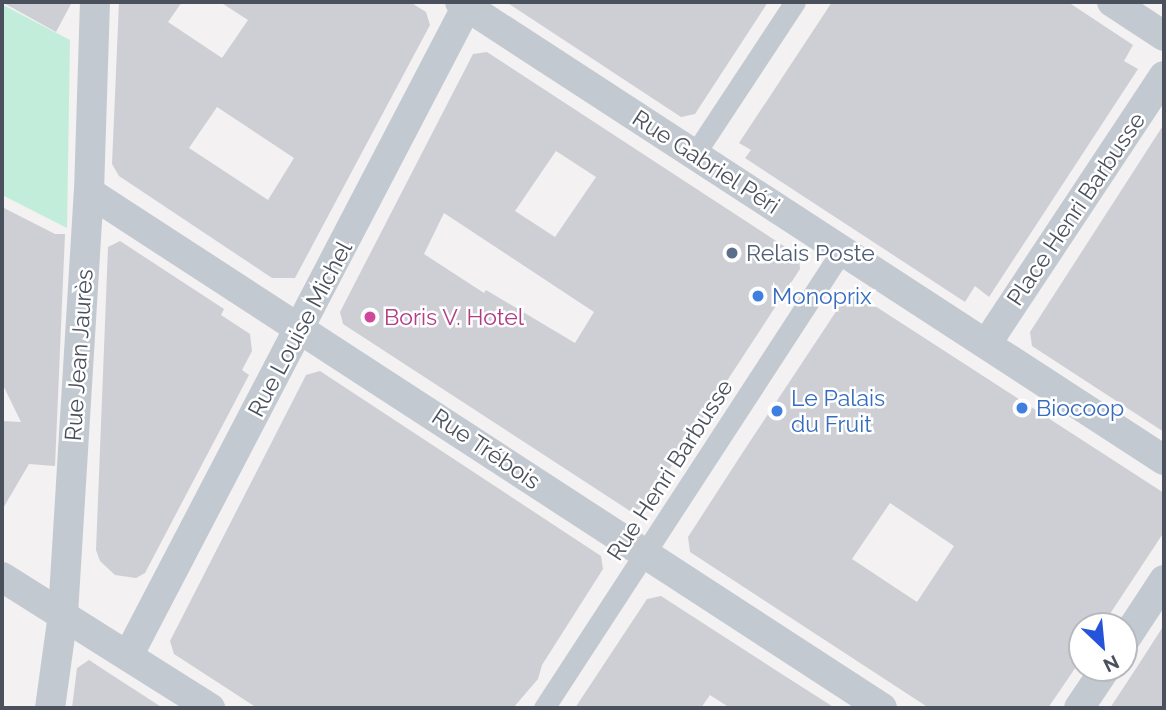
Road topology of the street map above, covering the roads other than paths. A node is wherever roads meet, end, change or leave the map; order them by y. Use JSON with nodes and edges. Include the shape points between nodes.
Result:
{"nodes":[{"id":1,"x":96,"y":2,"type":"edge"},
{"id":2,"x":795,"y":2,"type":"edge"},
{"id":3,"x":1112,"y":2,"type":"edge"},
{"id":4,"x":465,"y":3,"type":"edge"},
{"id":5,"x":1164,"y":36,"type":"edge"},
{"id":6,"x":1164,"y":76,"type":"edge"},
{"id":7,"x":694,"y":155,"type":"junction"},
{"id":8,"x":89,"y":192,"type":"junction"},
{"id":9,"x":837,"y":258,"type":"dead end"},
{"id":10,"x":302,"y":327,"type":"junction"},
{"id":11,"x":988,"y":342,"type":"junction"},
{"id":12,"x":1164,"y":460,"type":"edge"},
{"id":13,"x":647,"y":556,"type":"junction"},
{"id":14,"x":2,"y":577,"type":"edge"},
{"id":15,"x":1164,"y":580,"type":"edge"},
{"id":16,"x":63,"y":614,"type":"junction"},
{"id":17,"x":1138,"y":619,"type":"edge"},
{"id":18,"x":128,"y":656,"type":"junction"},
{"id":19,"x":1097,"y":682,"type":"edge"},
{"id":20,"x":50,"y":708,"type":"edge"},
{"id":21,"x":210,"y":708,"type":"edge"},
{"id":22,"x":544,"y":708,"type":"edge"},
{"id":23,"x":882,"y":708,"type":"edge"},
{"id":24,"x":1079,"y":708,"type":"edge"}],
"edges":[{"from":1,"to":8,"type":"street","name":"Rue Jean Jaurès"},
{"from":2,"to":7,"type":"street"},
{"from":3,"to":5,"type":"street"},
{"from":4,"to":7,"type":"street","name":"Rue Gabriel Péri"},
{"from":4,"to":10,"type":"street","name":"Rue Louise Michel"},
{"from":6,"to":11,"type":"street","name":"Place Henri Barbusse"},
{"from":7,"to":11,"type":"street","name":"Rue Gabriel Péri"},
{"from":8,"to":10,"type":"street","name":"Rue Trébois"},
{"from":8,"to":16,"type":"street","name":"Rue Jean Jaurès"},
{"from":9,"to":13,"type":"street","name":"Rue Henri Barbusse"},
{"from":10,"to":13,"type":"street","name":"Rue Trébois"},
{"from":10,"to":18,"type":"street","name":"Rue Louise Michel"},
{"from":11,"to":12,"type":"street","name":"Rue Gabriel Péri"},
{"from":13,"to":22,"type":"street","name":"Rue Henri Barbusse"},
{"from":13,"to":23,"type":"street","name":"Rue Trébois"},
{"from":14,"to":16,"type":"street"},
{"from":15,"to":17,"type":"street"},
{"from":16,"to":18,"type":"street"},
{"from":16,"to":20,"type":"street","name":"Rue Jean Jaurès"},
{"from":18,"to":21,"type":"street"},
{"from":19,"to":24,"type":"street"}]}
